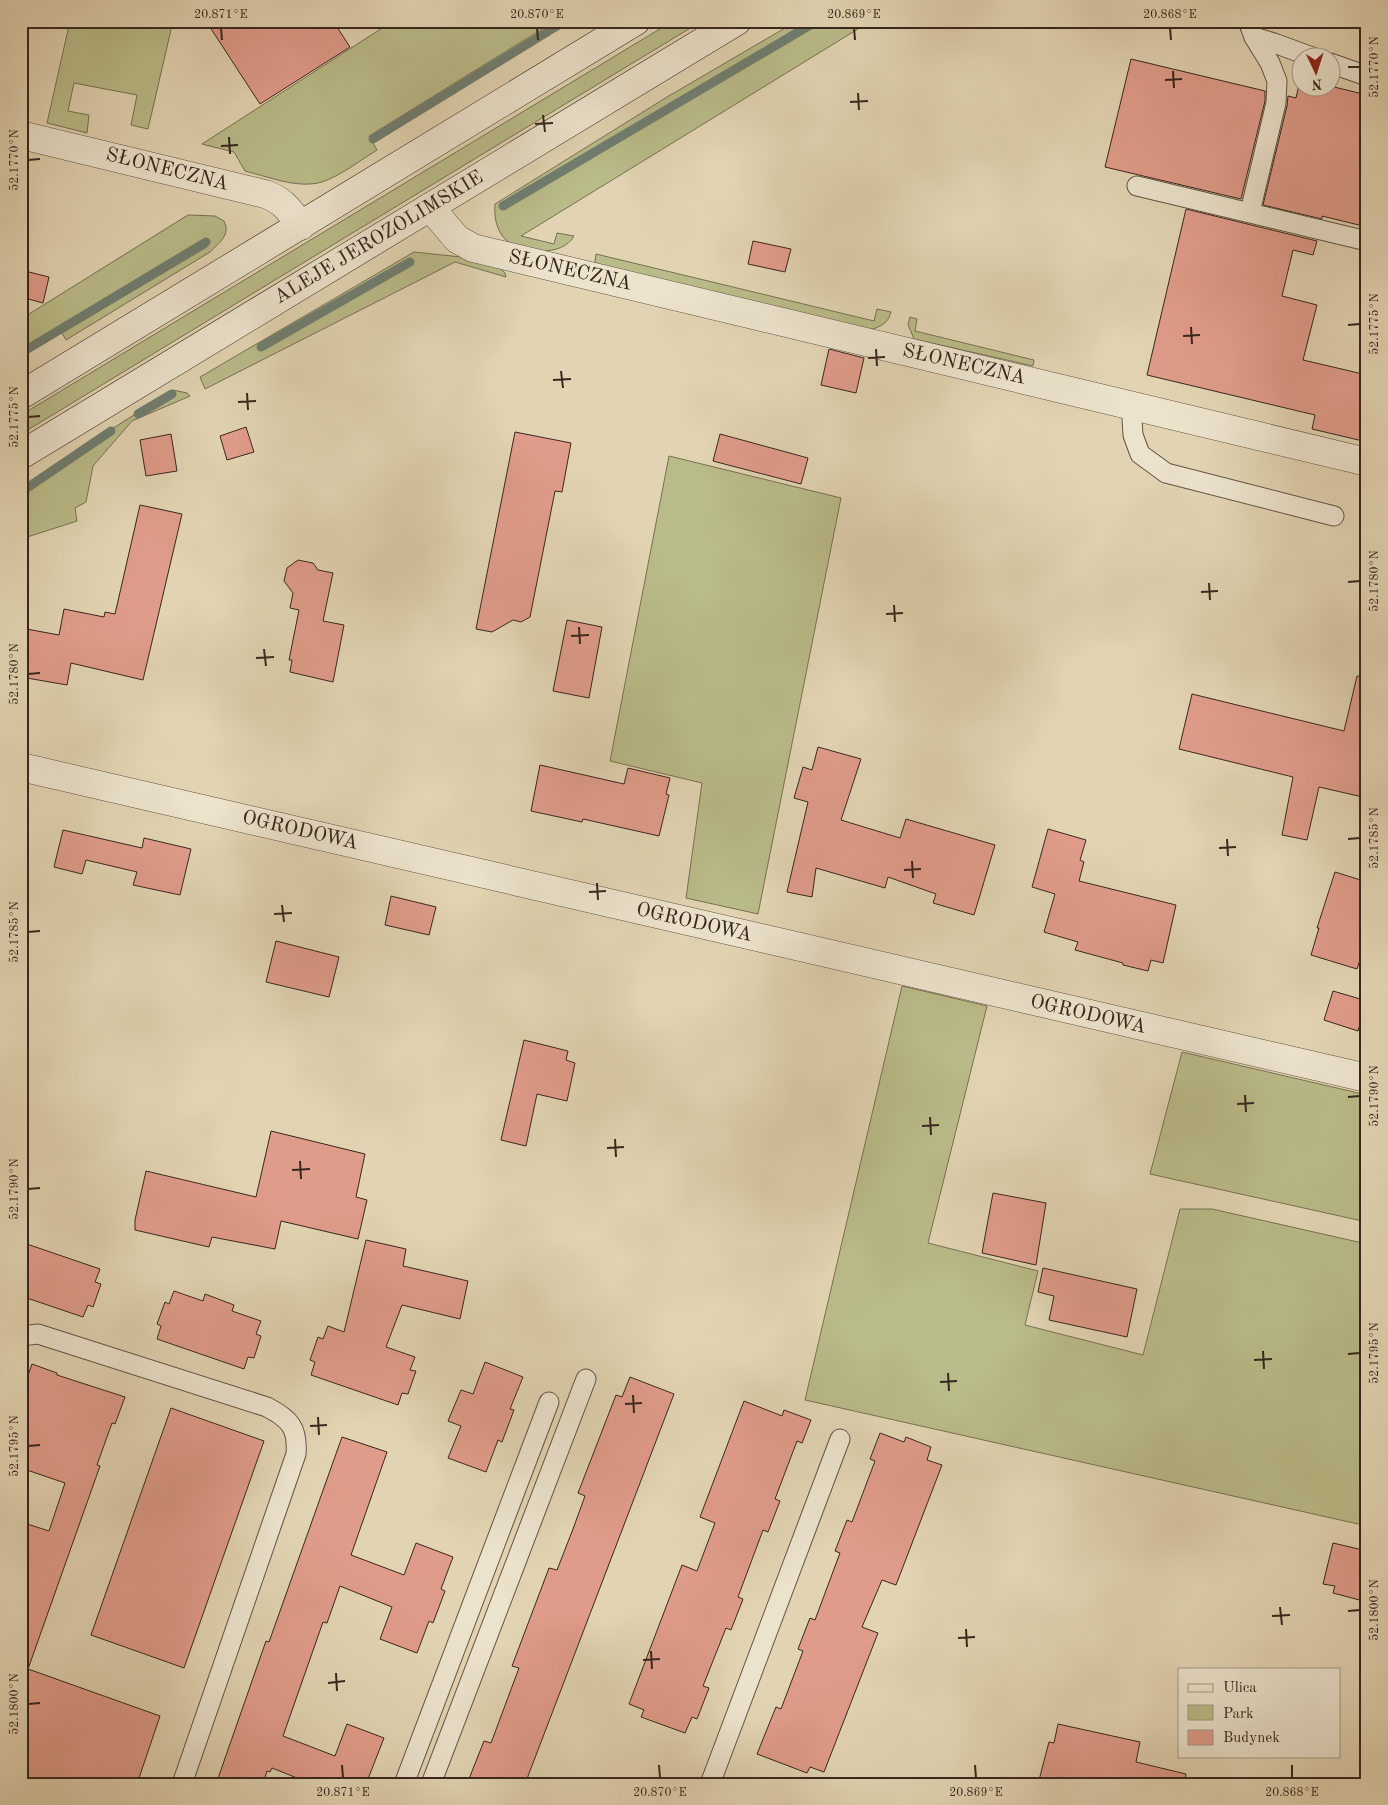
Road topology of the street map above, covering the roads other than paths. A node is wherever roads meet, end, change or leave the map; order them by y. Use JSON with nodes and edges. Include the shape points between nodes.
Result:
{"nodes":[{"id":1,"x":636,"y":21,"type":"edge"},
{"id":2,"x":737,"y":21,"type":"edge"},
{"id":3,"x":1251,"y":29,"type":"edge"},
{"id":4,"x":1290,"y":49,"type":"edge"},
{"id":5,"x":1340,"y":67,"type":"edge"},
{"id":6,"x":1367,"y":76,"type":"edge"},
{"id":7,"x":21,"y":135,"type":"edge"},
{"id":8,"x":1137,"y":186,"type":"dead end"},
{"id":9,"x":430,"y":207,"type":"junction"},
{"id":10,"x":1250,"y":212,"type":"junction"},
{"id":11,"x":301,"y":226,"type":"junction"},
{"id":12,"x":1367,"y":241,"type":"edge"},
{"id":13,"x":21,"y":395,"type":"edge"},
{"id":14,"x":1135,"y":406,"type":"junction"},
{"id":15,"x":21,"y":456,"type":"edge"},
{"id":16,"x":1367,"y":462,"type":"edge"},
{"id":17,"x":1334,"y":516,"type":"dead end"},
{"id":18,"x":21,"y":767,"type":"edge"},
{"id":19,"x":1367,"y":1078,"type":"edge"},
{"id":20,"x":21,"y":1336,"type":"edge"},
{"id":21,"x":586,"y":1379,"type":"dead end"},
{"id":22,"x":549,"y":1402,"type":"dead end"},
{"id":23,"x":840,"y":1439,"type":"dead end"},
{"id":24,"x":182,"y":1784,"type":"edge"},
{"id":25,"x":404,"y":1784,"type":"edge"},
{"id":26,"x":431,"y":1784,"type":"edge"},
{"id":27,"x":710,"y":1784,"type":"edge"}],
"edges":[{"from":1,"to":11,"type":"street"},
{"from":2,"to":9,"type":"street","name":"ALEJE JEROZOLIMSKIE"},
{"from":3,"to":4,"type":"lane"},
{"from":3,"to":10,"type":"lane","via":[[1277,81],[1276,103]]},
{"from":5,"to":6,"type":"lane"},
{"from":7,"to":11,"type":"street","name":"SŁONECZNA","via":[[265,194],[287,207]]},
{"from":8,"to":10,"type":"lane"},
{"from":9,"to":14,"type":"street","name":"SŁONECZNA","via":[[457,239],[473,248]]},
{"from":9,"to":15,"type":"street","name":"ALEJE JEROZOLIMSKIE"},
{"from":10,"to":12,"type":"lane"},
{"from":11,"to":13,"type":"street"},
{"from":14,"to":16,"type":"street","name":"SŁONECZNA"},
{"from":14,"to":17,"type":"lane","via":[[1133,435],[1140,454],[1166,473]]},
{"from":18,"to":19,"type":"street","name":"OGRODOWA"},
{"from":20,"to":24,"type":"lane","via":[[38,1334],[267,1407],[282,1414],[298,1439],[296,1454]]},
{"from":21,"to":26,"type":"lane"},
{"from":22,"to":25,"type":"lane"},
{"from":23,"to":27,"type":"lane"}]}
